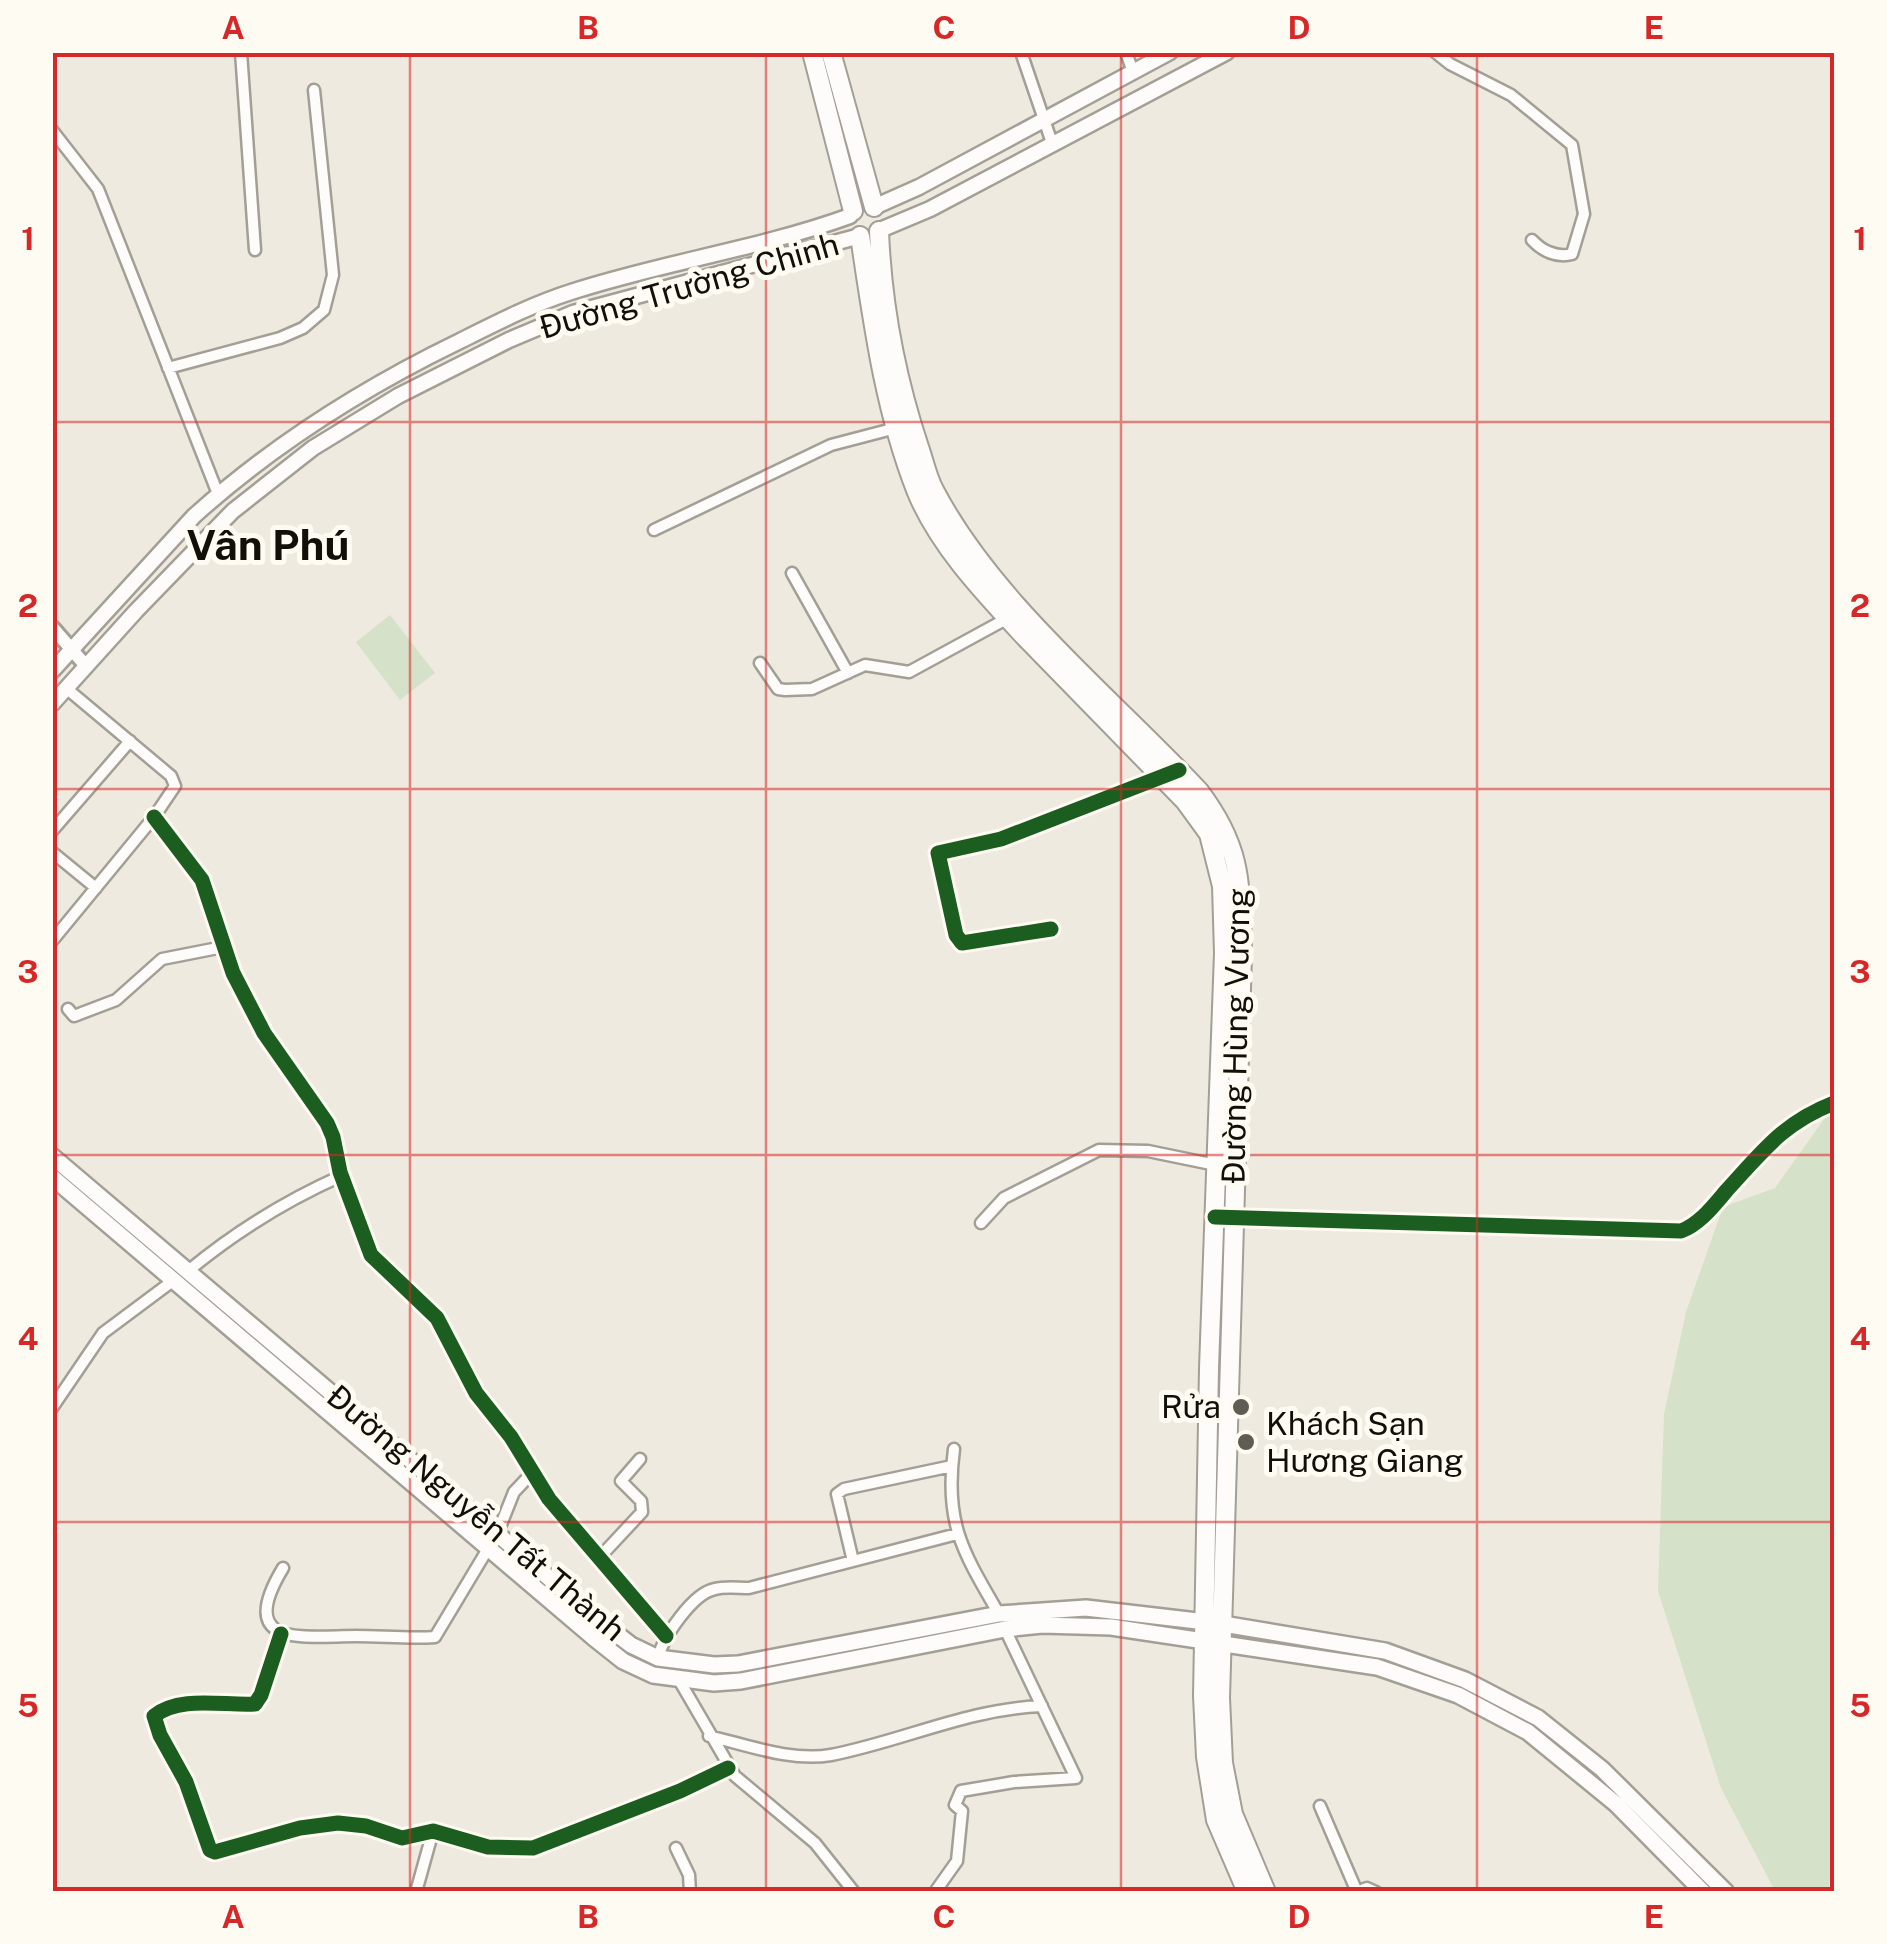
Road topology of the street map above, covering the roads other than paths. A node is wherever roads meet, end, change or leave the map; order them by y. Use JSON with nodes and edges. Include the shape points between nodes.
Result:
{"nodes":[{"id":1,"x":241,"y":52,"type":"edge"},
{"id":2,"x":812,"y":52,"type":"edge"},
{"id":3,"x":831,"y":52,"type":"edge"},
{"id":4,"x":1021,"y":52,"type":"edge"},
{"id":5,"x":1126,"y":52,"type":"edge"},
{"id":6,"x":1170,"y":52,"type":"edge"},
{"id":7,"x":1227,"y":52,"type":"edge"},
{"id":8,"x":1434,"y":52,"type":"edge"},
{"id":9,"x":1133,"y":72,"type":"junction"},
{"id":10,"x":314,"y":90,"type":"dead end"},
{"id":11,"x":1044,"y":121,"type":"junction"},
{"id":12,"x":52,"y":130,"type":"edge"},
{"id":13,"x":1052,"y":144,"type":"junction"},
{"id":14,"x":874,"y":206,"type":"junction"},
{"id":15,"x":852,"y":214,"type":"junction"},
{"id":16,"x":880,"y":231,"type":"junction"},
{"id":17,"x":860,"y":236,"type":"junction"},
{"id":18,"x":1532,"y":240,"type":"dead end"},
{"id":19,"x":255,"y":250,"type":"dead end"},
{"id":20,"x":168,"y":368,"type":"junction"},
{"id":21,"x":896,"y":428,"type":"junction"},
{"id":22,"x":218,"y":494,"type":"junction"},
{"id":23,"x":194,"y":516,"type":"junction"},
{"id":24,"x":654,"y":530,"type":"dead end"},
{"id":25,"x":211,"y":532,"type":"junction"},
{"id":26,"x":792,"y":573,"type":"dead end"},
{"id":27,"x":1008,"y":618,"type":"junction"},
{"id":28,"x":52,"y":627,"type":"edge"},
{"id":29,"x":71,"y":650,"type":"junction"},
{"id":30,"x":760,"y":664,"type":"dead end"},
{"id":31,"x":86,"y":666,"type":"junction"},
{"id":32,"x":52,"y":671,"type":"edge"},
{"id":33,"x":848,"y":673,"type":"junction"},
{"id":34,"x":66,"y":688,"type":"junction"},
{"id":35,"x":52,"y":704,"type":"edge"},
{"id":36,"x":130,"y":741,"type":"junction"},
{"id":37,"x":1170,"y":773,"type":"junction"},
{"id":38,"x":154,"y":817,"type":"junction"},
{"id":39,"x":52,"y":831,"type":"edge"},
{"id":40,"x":52,"y":852,"type":"edge"},
{"id":41,"x":96,"y":888,"type":"junction"},
{"id":42,"x":1051,"y":928,"type":"dead end"},
{"id":43,"x":52,"y":941,"type":"edge"},
{"id":44,"x":223,"y":947,"type":"junction"},
{"id":45,"x":68,"y":1009,"type":"dead end"},
{"id":46,"x":1834,"y":1103,"type":"edge"},
{"id":47,"x":52,"y":1156,"type":"edge"},
{"id":48,"x":1216,"y":1166,"type":"junction"},
{"id":49,"x":341,"y":1176,"type":"junction"},
{"id":50,"x":54,"y":1182,"type":"edge"},
{"id":51,"x":1224,"y":1217,"type":"junction"},
{"id":52,"x":980,"y":1222,"type":"dead end"},
{"id":53,"x":181,"y":1276,"type":"junction"},
{"id":54,"x":52,"y":1408,"type":"edge"},
{"id":55,"x":954,"y":1450,"type":"dead end"},
{"id":56,"x":640,"y":1459,"type":"dead end"},
{"id":57,"x":952,"y":1466,"type":"junction"},
{"id":58,"x":532,"y":1472,"type":"junction"},
{"id":59,"x":956,"y":1534,"type":"junction"},
{"id":60,"x":494,"y":1539,"type":"junction"},
{"id":61,"x":600,"y":1556,"type":"junction"},
{"id":62,"x":853,"y":1561,"type":"junction"},
{"id":63,"x":283,"y":1568,"type":"dead end"},
{"id":64,"x":1016,"y":1620,"type":"junction"},
{"id":65,"x":1214,"y":1623,"type":"junction"},
{"id":66,"x":280,"y":1634,"type":"junction"},
{"id":67,"x":666,"y":1636,"type":"junction"},
{"id":68,"x":898,"y":1641,"type":"junction"},
{"id":69,"x":1213,"y":1643,"type":"junction"},
{"id":70,"x":658,"y":1658,"type":"junction"},
{"id":71,"x":679,"y":1680,"type":"junction"},
{"id":72,"x":1042,"y":1706,"type":"junction"},
{"id":73,"x":709,"y":1736,"type":"junction"},
{"id":74,"x":728,"y":1768,"type":"junction"},
{"id":75,"x":1320,"y":1806,"type":"dead end"},
{"id":76,"x":433,"y":1830,"type":"junction"},
{"id":77,"x":676,"y":1848,"type":"dead end"},
{"id":78,"x":1689,"y":1865,"type":"junction"},
{"id":79,"x":416,"y":1892,"type":"edge"},
{"id":80,"x":690,"y":1892,"type":"edge"},
{"id":81,"x":854,"y":1892,"type":"edge"},
{"id":82,"x":935,"y":1892,"type":"edge"},
{"id":83,"x":1247,"y":1892,"type":"edge"},
{"id":84,"x":1266,"y":1892,"type":"edge"},
{"id":85,"x":1376,"y":1892,"type":"edge"},
{"id":86,"x":1703,"y":1892,"type":"edge"},
{"id":87,"x":1726,"y":1892,"type":"edge"}],
"edges":[{"from":1,"to":19,"type":"street"},
{"from":2,"to":15,"type":"highway"},
{"from":3,"to":14,"type":"highway"},
{"from":4,"to":11,"type":"street"},
{"from":5,"to":9,"type":"street"},
{"from":6,"to":9,"type":"main road","name":"Đường Trường Chinh"},
{"from":7,"to":13,"type":"main road","name":"Đường Trường Chinh"},
{"from":8,"to":18,"type":"street","via":[[1511,96],[1572,145],[1584,214],[1572,254],[1545,251]]},
{"from":9,"to":11,"type":"main road","name":"Đường Trường Chinh"},
{"from":10,"to":20,"type":"street","via":[[333,275],[324,310],[280,338]]},
{"from":11,"to":13,"type":"street"},
{"from":11,"to":14,"type":"main road","name":"Đường Trường Chinh"},
{"from":12,"to":20,"type":"street","via":[[98,189]]},
{"from":13,"to":16,"type":"main road","name":"Đường Trường Chinh"},
{"from":14,"to":15,"type":"highway"},
{"from":14,"to":16,"type":"highway","via":[[882,217]]},
{"from":15,"to":17,"type":"highway","via":[[851,228]]},
{"from":15,"to":22,"type":"main road","name":"Đường Trường Chinh","via":[[785,238],[575,291],[501,320],[391,374]]},
{"from":16,"to":17,"type":"highway"},
{"from":16,"to":37,"type":"highway","name":"Đường Hùng Vương","via":[[892,344],[933,488],[1010,596]]},
{"from":17,"to":21,"type":"highway","name":"Đường Hùng Vương"},
{"from":17,"to":25,"type":"main road","name":"Đường Trường Chinh","via":[[582,310],[509,340],[313,448]]},
{"from":20,"to":22,"type":"street"},
{"from":21,"to":24,"type":"street","via":[[832,445]]},
{"from":21,"to":27,"type":"highway","name":"Đường Hùng Vương","via":[[917,494],[951,550]]},
{"from":22,"to":23,"type":"main road","name":"Đường Trường Chinh"},
{"from":23,"to":25,"type":"main road"},
{"from":23,"to":29,"type":"main road","name":"Đường Trường Chinh"},
{"from":25,"to":31,"type":"main road","name":"Đường Trường Chinh"},
{"from":26,"to":33,"type":"street"},
{"from":27,"to":33,"type":"street","via":[[911,672],[865,665]]},
{"from":27,"to":37,"type":"highway","name":"Đường Hùng Vương"},
{"from":28,"to":29,"type":"street"},
{"from":29,"to":31,"type":"street"},
{"from":29,"to":32,"type":"main road","name":"Đường Trường Chinh"},
{"from":30,"to":33,"type":"street","via":[[785,690],[812,690]]},
{"from":31,"to":34,"type":"main road","name":"Đường Trường Chinh"},
{"from":34,"to":35,"type":"main road","name":"Đường Trường Chinh"},
{"from":34,"to":36,"type":"street"},
{"from":36,"to":38,"type":"street","via":[[175,782]]},
{"from":36,"to":39,"type":"street"},
{"from":37,"to":42,"type":"street","via":[[1001,839],[938,854],[962,943]]},
{"from":37,"to":48,"type":"highway","name":"Đường Hùng Vương","via":[[1209,834],[1222,886]]},
{"from":37,"to":51,"type":"highway","name":"Đường Hùng Vương","via":[[1223,825],[1240,885],[1242,954]]},
{"from":38,"to":41,"type":"street"},
{"from":38,"to":44,"type":"street","via":[[202,880]]},
{"from":40,"to":41,"type":"street"},
{"from":41,"to":43,"type":"street"},
{"from":44,"to":45,"type":"street","via":[[162,959],[116,1000],[74,1016]]},
{"from":44,"to":49,"type":"street","via":[[264,1033],[326,1122]]},
{"from":46,"to":51,"type":"street","via":[[1793,1122],[1681,1231]]},
{"from":47,"to":53,"type":"main road","name":"Đường Nguyễn Tất Thành"},
{"from":48,"to":51,"type":"highway","name":"Đường Hùng Vương"},
{"from":48,"to":52,"type":"street","via":[[1100,1150],[1004,1198]]},
{"from":49,"to":53,"type":"street","via":[[233,1234]]},
{"from":49,"to":58,"type":"street","via":[[370,1255],[437,1318],[476,1394]]},
{"from":50,"to":53,"type":"main road","name":"Đường Nguyễn Tất Thành"},
{"from":51,"to":65,"type":"highway","name":"Đường Hùng Vương"},
{"from":53,"to":54,"type":"street","via":[[103,1333]]},
{"from":53,"to":60,"type":"main road","name":"Đường Nguyễn Tất Thành"},
{"from":55,"to":57,"type":"street"},
{"from":56,"to":61,"type":"street","via":[[621,1481],[641,1501],[642,1512]]},
{"from":57,"to":59,"type":"street"},
{"from":57,"to":62,"type":"street","via":[[837,1494]]},
{"from":58,"to":60,"type":"street","via":[[514,1492]]},
{"from":58,"to":61,"type":"street"},
{"from":59,"to":62,"type":"street"},
{"from":59,"to":64,"type":"street"},
{"from":60,"to":66,"type":"street","via":[[436,1637]]},
{"from":60,"to":70,"type":"main road","name":"Đường Nguyễn Tất Thành","via":[[631,1645]]},
{"from":60,"to":71,"type":"main road","name":"Đường Nguyễn Tất Thành","via":[[624,1661]]},
{"from":61,"to":67,"type":"street"},
{"from":62,"to":67,"type":"street","via":[[749,1588],[705,1592]]},
{"from":63,"to":66,"type":"street","via":[[267,1618]]},
{"from":64,"to":65,"type":"main road","name":"Đường Nguyễn Tất Thành","via":[[1112,1610]]},
{"from":64,"to":68,"type":"main road","name":"Đường Nguyễn Tất Thành"},
{"from":64,"to":69,"type":"main road","name":"Đường Nguyễn Tất Thành"},
{"from":64,"to":72,"type":"street"},
{"from":65,"to":69,"type":"highway","name":"Đường Hùng Vương"},
{"from":65,"to":78,"type":"main road","name":"Đường Nguyễn Tất Thành","via":[[1385,1651],[1502,1698],[1602,1769]]},
{"from":66,"to":76,"type":"street","via":[[255,1704],[195,1703],[154,1716],[210,1850],[338,1823],[402,1838]]},
{"from":67,"to":70,"type":"street"},
{"from":68,"to":70,"type":"main road","name":"Đường Nguyễn Tất Thành","via":[[738,1664]]},
{"from":68,"to":71,"type":"main road","name":"Đường Nguyễn Tất Thành","via":[[741,1681]]},
{"from":69,"to":78,"type":"main road","name":"Đường Nguyễn Tất Thành","via":[[1377,1667],[1470,1701],[1528,1732]]},
{"from":69,"to":83,"type":"highway","name":"Đường Hùng Vương","via":[[1206,1765],[1216,1820]]},
{"from":69,"to":84,"type":"highway","name":"Đường Hùng Vương","via":[[1232,1814]]},
{"from":71,"to":73,"type":"street"},
{"from":72,"to":73,"type":"street","via":[[966,1716],[828,1755]]},
{"from":72,"to":82,"type":"street","via":[[1076,1778],[961,1791],[955,1805],[962,1812],[957,1860]]},
{"from":73,"to":74,"type":"street"},
{"from":74,"to":76,"type":"street","via":[[533,1848],[488,1848]]},
{"from":74,"to":81,"type":"street","via":[[814,1843]]},
{"from":75,"to":85,"type":"street","via":[[1357,1892]]},
{"from":76,"to":79,"type":"street"},
{"from":77,"to":80,"type":"street"},
{"from":78,"to":86,"type":"main road","name":"Đường Nguyễn Tất Thành"},
{"from":78,"to":87,"type":"main road","name":"Đường Nguyễn Tất Thành"}]}
